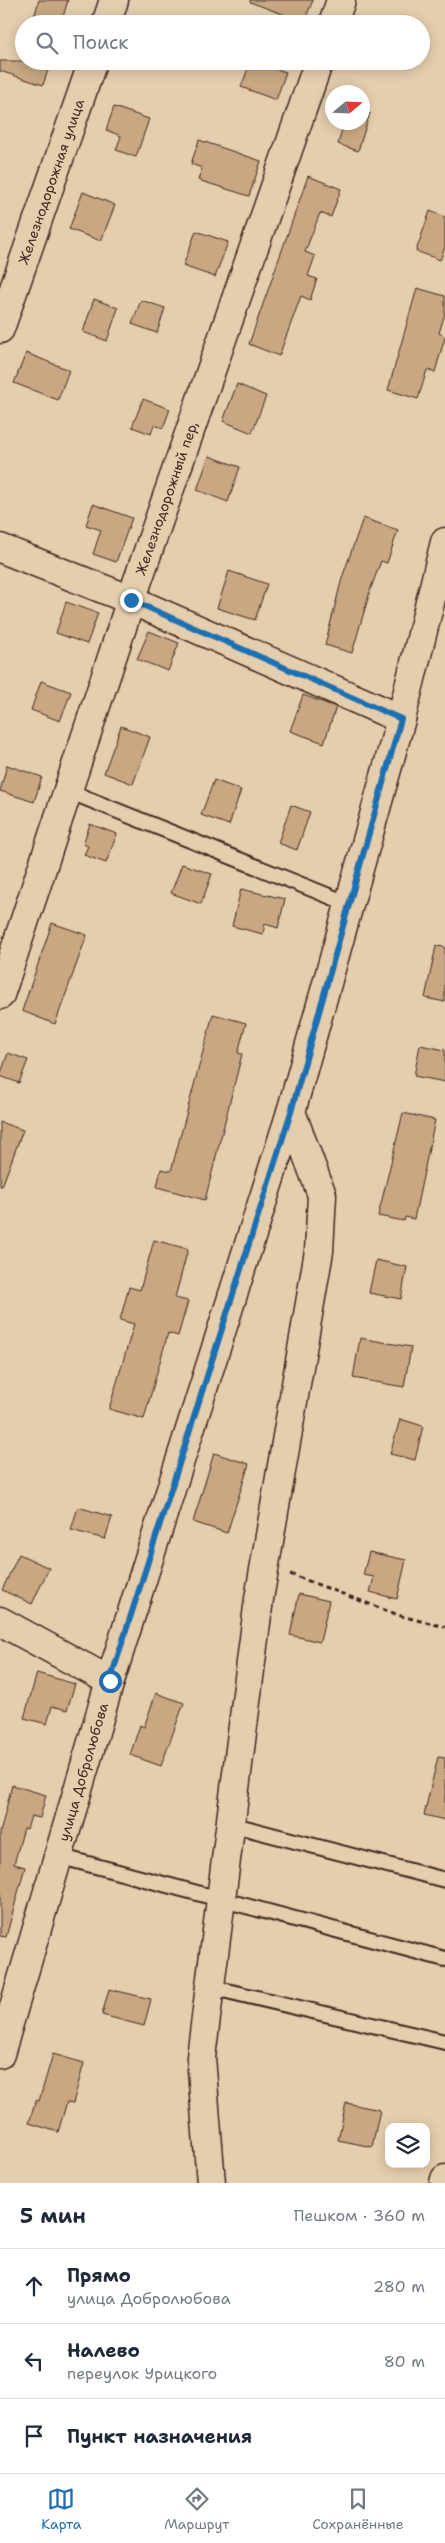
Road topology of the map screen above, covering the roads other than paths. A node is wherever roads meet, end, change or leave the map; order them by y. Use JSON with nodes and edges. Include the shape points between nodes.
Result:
{"nodes":[{"id":1,"x":114,"y":0,"type":"edge"},
{"id":2,"x":341,"y":0,"type":"edge"},
{"id":3,"x":109,"y":15,"type":"edge"},
{"id":4,"x":335,"y":15,"type":"edge"},
{"id":5,"x":90,"y":70,"type":"edge"},
{"id":6,"x":316,"y":70,"type":"edge"},
{"id":7,"x":0,"y":329,"type":"edge"},
{"id":8,"x":445,"y":542,"type":"edge"},
{"id":9,"x":0,"y":548,"type":"edge"},
{"id":10,"x":131,"y":600,"type":"junction"},
{"id":11,"x":401,"y":719,"type":"junction"},
{"id":12,"x":68,"y":791,"type":"junction"},
{"id":13,"x":349,"y":904,"type":"junction"},
{"id":14,"x":0,"y":995,"type":"edge"},
{"id":15,"x":291,"y":1112,"type":"junction"},
{"id":16,"x":0,"y":1621,"type":"edge"},
{"id":17,"x":110,"y":1681,"type":"junction"},
{"id":18,"x":230,"y":1824,"type":"junction"},
{"id":19,"x":58,"y":1856,"type":"junction"},
{"id":20,"x":445,"y":1880,"type":"edge"},
{"id":21,"x":221,"y":1900,"type":"junction"},
{"id":22,"x":445,"y":1960,"type":"edge"},
{"id":23,"x":210,"y":1986,"type":"junction"},
{"id":24,"x":445,"y":2042,"type":"edge"},
{"id":25,"x":0,"y":2054,"type":"edge"},
{"id":26,"x":445,"y":2179,"type":"edge"},
{"id":27,"x":210,"y":2183,"type":"edge"},
{"id":28,"x":444,"y":2183,"type":"edge"}],
"edges":[{"from":1,"to":3,"type":"street"},
{"from":2,"to":4,"type":"street"},
{"from":5,"to":7,"type":"street","name":"Железнодорожная улица"},
{"from":6,"to":10,"type":"street","name":"Железнодорожный пер,"},
{"from":8,"to":11,"type":"street","name":"улица Добролюбова"},
{"from":9,"to":10,"type":"street"},
{"from":10,"to":11,"type":"street"},
{"from":10,"to":12,"type":"street","name":"Железнодорожный пер,"},
{"from":11,"to":13,"type":"street","name":"улица Добролюбова"},
{"from":12,"to":13,"type":"lane"},
{"from":12,"to":14,"type":"street","name":"Железнодорожный пер,"},
{"from":13,"to":15,"type":"street","name":"улица Добролюбова"},
{"from":15,"to":17,"type":"street","name":"улица Добролюбова"},
{"from":15,"to":18,"type":"street","via":[[322,1195],[319,1251],[265,1565]]},
{"from":16,"to":17,"type":"street"},
{"from":17,"to":19,"type":"street","name":"улица Добролюбова"},
{"from":18,"to":20,"type":"lane"},
{"from":18,"to":21,"type":"street"},
{"from":19,"to":21,"type":"lane"},
{"from":19,"to":25,"type":"street","name":"улица Добролюбова"},
{"from":21,"to":22,"type":"lane"},
{"from":21,"to":23,"type":"street"},
{"from":23,"to":24,"type":"lane"},
{"from":23,"to":27,"type":"street","via":[[201,2057]]},
{"from":26,"to":28,"type":"street"}]}
